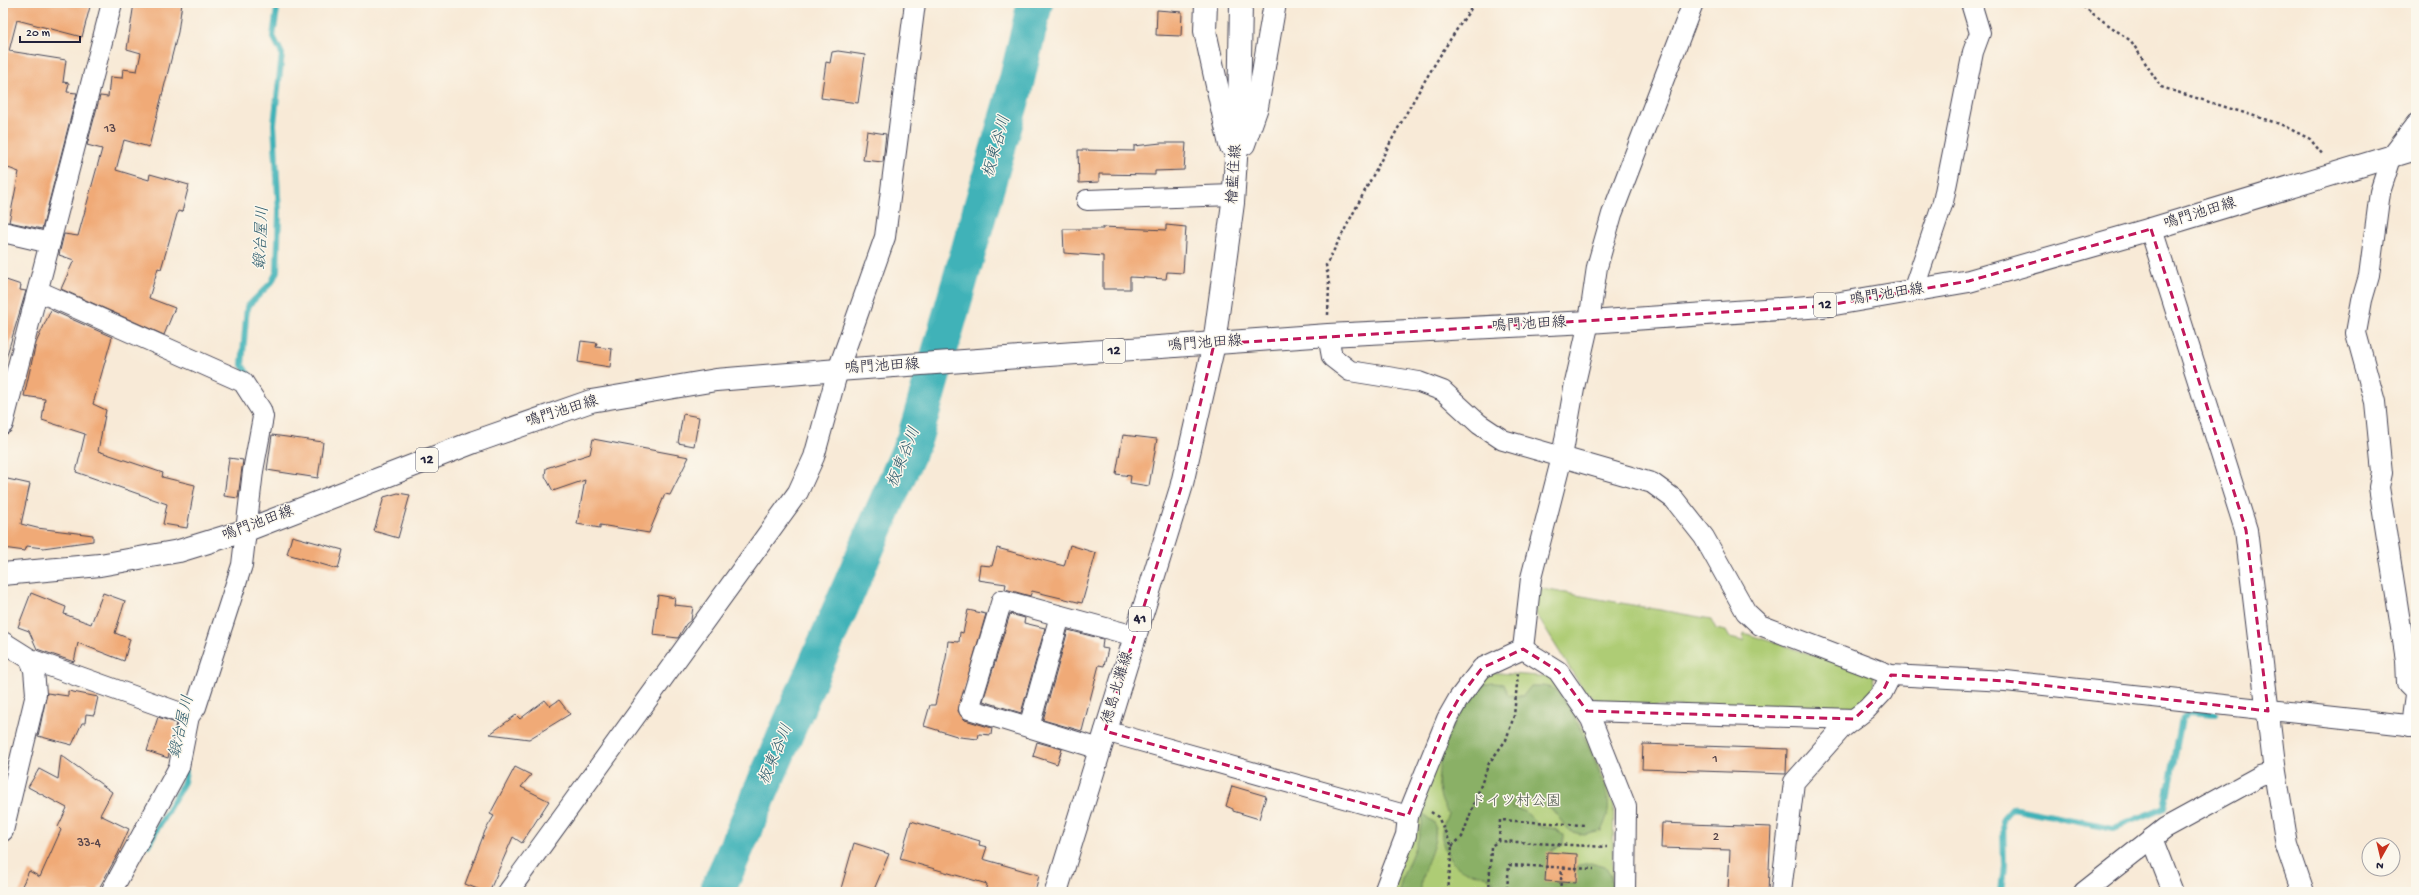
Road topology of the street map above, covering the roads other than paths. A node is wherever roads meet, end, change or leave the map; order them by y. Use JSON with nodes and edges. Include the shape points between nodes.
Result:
{"nodes":[{"id":1,"x":112,"y":3,"type":"edge"},
{"id":2,"x":915,"y":3,"type":"edge"},
{"id":3,"x":1206,"y":3,"type":"edge"},
{"id":4,"x":1241,"y":3,"type":"edge"},
{"id":5,"x":1275,"y":3,"type":"edge"},
{"id":6,"x":1693,"y":3,"type":"edge"},
{"id":7,"x":1971,"y":3,"type":"edge"},
{"id":8,"x":2416,"y":124,"type":"edge"},
{"id":9,"x":2416,"y":148,"type":"edge"},
{"id":10,"x":2392,"y":155,"type":"junction"},
{"id":11,"x":1235,"y":170,"type":"junction"},
{"id":12,"x":1233,"y":195,"type":"junction"},
{"id":13,"x":1087,"y":200,"type":"dead end"},
{"id":14,"x":2151,"y":229,"type":"junction"},
{"id":15,"x":3,"y":232,"type":"edge"},
{"id":16,"x":50,"y":243,"type":"junction"},
{"id":17,"x":38,"y":291,"type":"junction"},
{"id":18,"x":1913,"y":291,"type":"junction"},
{"id":19,"x":1589,"y":322,"type":"junction"},
{"id":20,"x":1328,"y":335,"type":"junction"},
{"id":21,"x":1214,"y":344,"type":"junction"},
{"id":22,"x":847,"y":369,"type":"junction"},
{"id":23,"x":3,"y":424,"type":"edge"},
{"id":24,"x":1562,"y":457,"type":"junction"},
{"id":25,"x":246,"y":530,"type":"junction"},
{"id":26,"x":3,"y":574,"type":"edge"},
{"id":27,"x":1060,"y":616,"type":"junction"},
{"id":28,"x":1135,"y":636,"type":"junction"},
{"id":29,"x":3,"y":642,"type":"edge"},
{"id":30,"x":1523,"y":649,"type":"junction"},
{"id":31,"x":30,"y":659,"type":"junction"},
{"id":32,"x":1890,"y":675,"type":"junction"},
{"id":33,"x":2416,"y":689,"type":"edge"},
{"id":34,"x":2268,"y":711,"type":"junction"},
{"id":35,"x":1587,"y":712,"type":"junction"},
{"id":36,"x":189,"y":716,"type":"junction"},
{"id":37,"x":1854,"y":719,"type":"junction"},
{"id":38,"x":2414,"y":726,"type":"edge"},
{"id":39,"x":1029,"y":727,"type":"junction"},
{"id":40,"x":1102,"y":740,"type":"junction"},
{"id":41,"x":2275,"y":772,"type":"junction"},
{"id":42,"x":1410,"y":810,"type":"junction"},
{"id":43,"x":3,"y":831,"type":"edge"},
{"id":44,"x":2152,"y":838,"type":"junction"},
{"id":45,"x":111,"y":892,"type":"edge"},
{"id":46,"x":508,"y":892,"type":"edge"},
{"id":47,"x":1056,"y":892,"type":"edge"},
{"id":48,"x":1384,"y":892,"type":"edge"},
{"id":49,"x":1625,"y":892,"type":"edge"},
{"id":50,"x":1781,"y":892,"type":"edge"},
{"id":51,"x":2084,"y":892,"type":"edge"},
{"id":52,"x":2173,"y":892,"type":"edge"},
{"id":53,"x":2303,"y":892,"type":"edge"}],
"edges":[{"from":1,"to":16,"type":"street"},
{"from":2,"to":22,"type":"street","via":[[885,237]]},
{"from":3,"to":11,"type":"main road","via":[[1205,31]]},
{"from":4,"to":11,"type":"main road","name":"檜藍住線"},
{"from":5,"to":11,"type":"main road","via":[[1257,107]]},
{"from":6,"to":19,"type":"street","via":[[1612,214],[1597,267]]},
{"from":7,"to":18,"type":"street","via":[[1980,33],[1973,52],[1943,202]]},
{"from":8,"to":10,"type":"street"},
{"from":9,"to":10,"type":"main road","name":"鳴門池田線","number":"12"},
{"from":10,"to":14,"type":"main road","name":"鳴門池田線","number":"12"},
{"from":10,"to":33,"type":"street","via":[[2380,192],[2369,276],[2356,333],[2375,402],[2382,473],[2380,494],[2406,660],[2407,683]]},
{"from":11,"to":12,"type":"main road","name":"檜藍住線"},
{"from":12,"to":13,"type":"street"},
{"from":12,"to":21,"type":"main road","name":"檜藍住線"},
{"from":14,"to":18,"type":"main road","name":"鳴門池田線","number":"12","via":[[1969,281]]},
{"from":14,"to":34,"type":"main road","via":[[2246,530]]},
{"from":15,"to":16,"type":"street"},
{"from":16,"to":17,"type":"street"},
{"from":17,"to":23,"type":"street"},
{"from":17,"to":25,"type":"street","via":[[243,382],[263,417]]},
{"from":18,"to":19,"type":"main road","name":"鳴門池田線","number":"12","via":[[1823,306]]},
{"from":19,"to":20,"type":"main road","name":"鳴門池田線","number":"12"},
{"from":19,"to":24,"type":"street"},
{"from":20,"to":21,"type":"main road","name":"鳴門池田線","number":"12"},
{"from":20,"to":24,"type":"street","via":[[1332,357],[1350,371],[1419,382],[1443,391],[1479,424],[1503,440]]},
{"from":21,"to":22,"type":"main road","name":"鳴門池田線","number":"12"},
{"from":21,"to":28,"type":"main road","name":"徳島北灘線","number":"41","via":[[1181,488]]},
{"from":22,"to":25,"type":"main road","name":"鳴門池田線","number":"12","via":[[716,380],[591,401],[474,442]]},
{"from":22,"to":46,"type":"street","via":[[798,492]]},
{"from":24,"to":30,"type":"street","via":[[1531,578]]},
{"from":24,"to":32,"type":"street","via":[[1652,483],[1674,499],[1704,537],[1746,612],[1760,625]]},
{"from":25,"to":26,"type":"main road","name":"鳴門池田線","number":"12","via":[[179,550],[100,565]]},
{"from":25,"to":36,"type":"street","via":[[238,584],[196,707]]},
{"from":27,"to":28,"type":"street"},
{"from":27,"to":39,"type":"street"},
{"from":27,"to":39,"type":"street","via":[[1002,600],[969,710]]},
{"from":28,"to":40,"type":"main road","name":"徳島北灘線","number":"41"},
{"from":29,"to":31,"type":"street"},
{"from":30,"to":35,"type":"street","via":[[1558,671]]},
{"from":30,"to":42,"type":"street","via":[[1482,668],[1459,698],[1447,719]]},
{"from":31,"to":36,"type":"street"},
{"from":31,"to":43,"type":"street","via":[[34,670],[36,694]]},
{"from":32,"to":34,"type":"street","via":[[2006,681]]},
{"from":32,"to":37,"type":"street","via":[[1882,693]]},
{"from":33,"to":38,"type":"street"},
{"from":34,"to":38,"type":"street"},
{"from":34,"to":41,"type":"main road"},
{"from":35,"to":37,"type":"street"},
{"from":35,"to":49,"type":"street","via":[[1592,718],[1626,807]]},
{"from":36,"to":45,"type":"street","via":[[179,767]]},
{"from":37,"to":50,"type":"street","via":[[1841,729],[1794,782]]},
{"from":39,"to":40,"type":"street"},
{"from":40,"to":42,"type":"street"},
{"from":40,"to":47,"type":"main road","name":"徳島北灘線","number":"41"},
{"from":41,"to":44,"type":"street","via":[[2260,776],[2165,828]]},
{"from":41,"to":53,"type":"main road","via":[[2287,845]]},
{"from":42,"to":48,"type":"street","via":[[1406,836]]},
{"from":44,"to":51,"type":"street"},
{"from":44,"to":52,"type":"street"}]}
